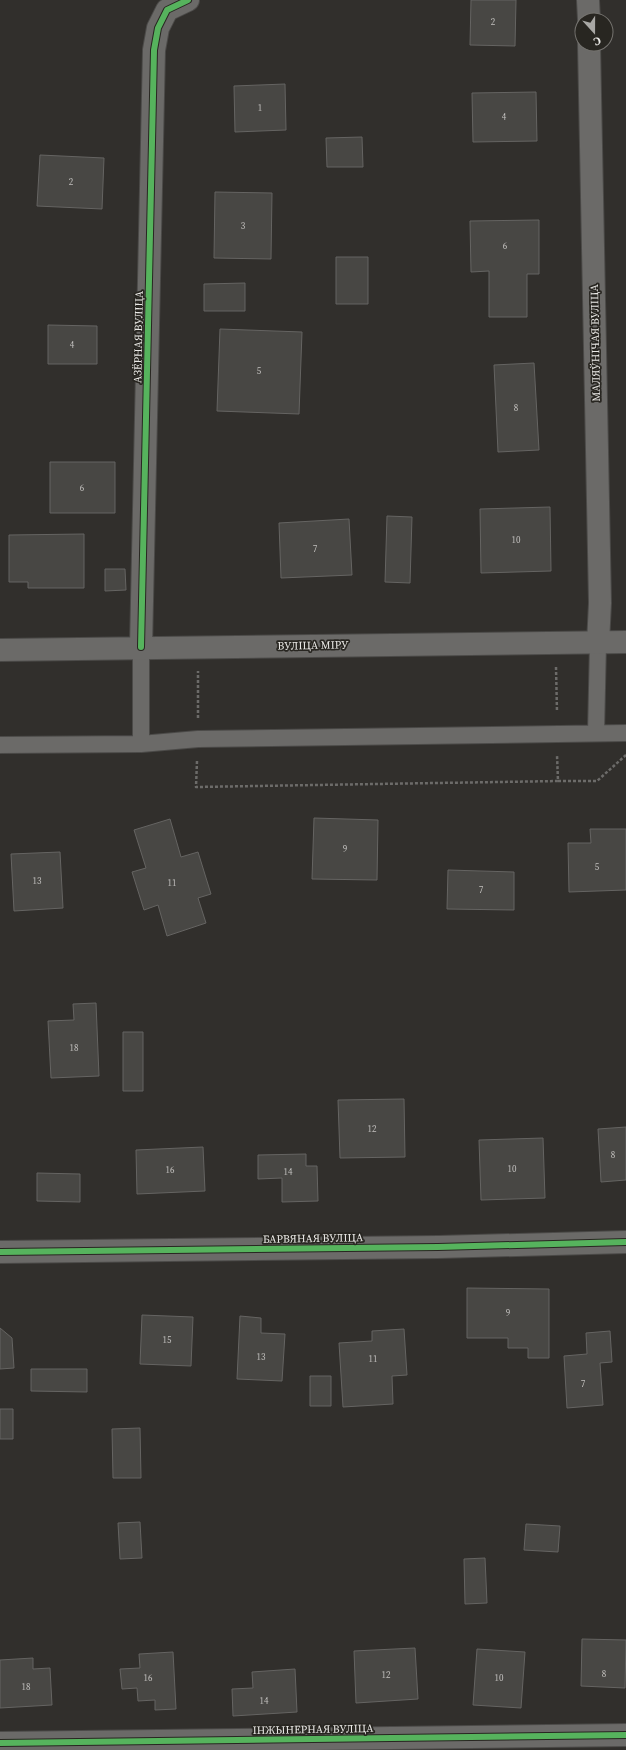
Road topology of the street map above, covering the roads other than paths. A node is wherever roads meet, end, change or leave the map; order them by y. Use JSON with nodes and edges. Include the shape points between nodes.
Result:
{"nodes":[{"id":1,"x":188,"y":0,"type":"edge"},
{"id":2,"x":588,"y":0,"type":"edge"},
{"id":3,"x":588,"y":12,"type":"edge"},
{"id":4,"x":589,"y":52,"type":"edge"},
{"id":5,"x":626,"y":642,"type":"edge"},
{"id":6,"x":598,"y":643,"type":"junction"},
{"id":7,"x":141,"y":647,"type":"junction"},
{"id":8,"x":0,"y":650,"type":"edge"},
{"id":9,"x":596,"y":733,"type":"junction"},
{"id":10,"x":626,"y":734,"type":"edge"},
{"id":11,"x":0,"y":744,"type":"edge"},
{"id":12,"x":141,"y":744,"type":"junction"},
{"id":13,"x":626,"y":1242,"type":"edge"},
{"id":14,"x":0,"y":1252,"type":"edge"},
{"id":15,"x":626,"y":1735,"type":"edge"},
{"id":16,"x":0,"y":1743,"type":"edge"}],
"edges":[{"from":1,"to":7,"type":"street","name":"АЗЁРНАЯ ВУЛІЦА","via":[[167,10],[158,28],[154,50]]},
{"from":2,"to":3,"type":"street"},
{"from":4,"to":6,"type":"street","name":"МАЛЯЎНІЧАЯ ВУЛІЦА","via":[[600,604]]},
{"from":5,"to":6,"type":"street","name":"ВУЛІЦА МІРУ"},
{"from":6,"to":7,"type":"street","name":"ВУЛІЦА МІРУ"},
{"from":6,"to":9,"type":"lane"},
{"from":7,"to":8,"type":"street","name":"ВУЛІЦА МІРУ"},
{"from":7,"to":12,"type":"lane"},
{"from":9,"to":10,"type":"lane"},
{"from":9,"to":12,"type":"lane","via":[[198,739]]},
{"from":11,"to":12,"type":"lane"},
{"from":13,"to":14,"type":"street","name":"БАРВЯНАЯ ВУЛІЦА"},
{"from":15,"to":16,"type":"street","name":"ІНЖЫНЕРНАЯ ВУЛІЦА"}]}
